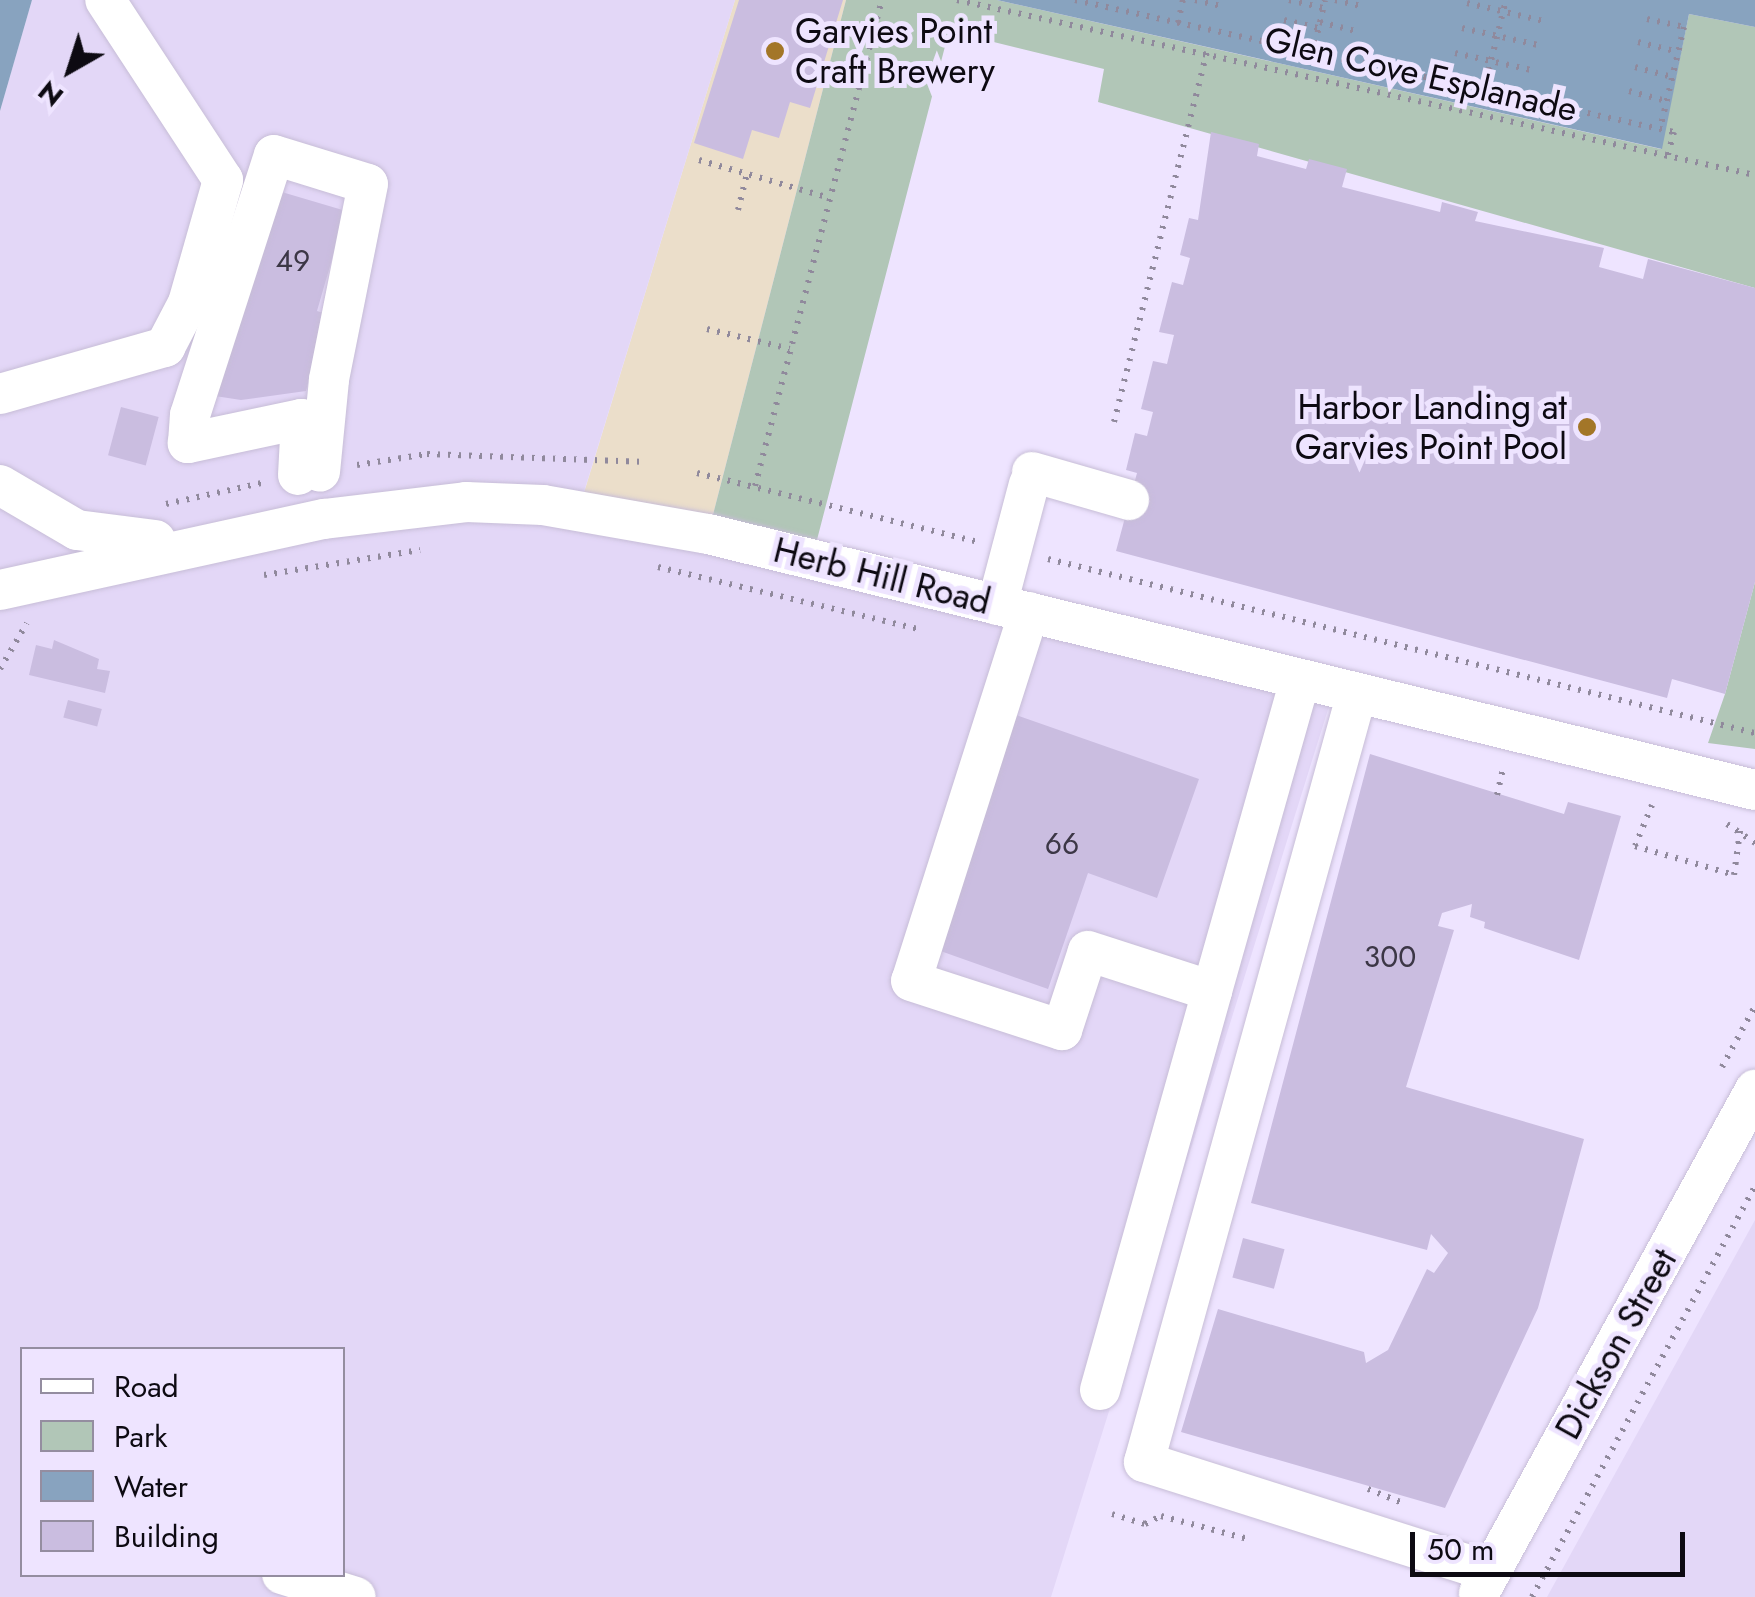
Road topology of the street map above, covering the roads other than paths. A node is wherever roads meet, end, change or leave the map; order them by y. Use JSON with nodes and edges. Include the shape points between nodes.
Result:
{"nodes":[{"id":1,"x":106,"y":0,"type":"edge"},
{"id":2,"x":0,"y":394,"type":"edge"},
{"id":3,"x":309,"y":473,"type":"joint"},
{"id":4,"x":0,"y":485,"type":"edge"},
{"id":5,"x":1130,"y":500,"type":"dead end"},
{"id":6,"x":209,"y":542,"type":"junction"},
{"id":7,"x":0,"y":590,"type":"edge"},
{"id":8,"x":1013,"y":608,"type":"junction"},
{"id":9,"x":1300,"y":679,"type":"junction"},
{"id":10,"x":1357,"y":693,"type":"junction"},
{"id":11,"x":1749,"y":804,"type":"edge"},
{"id":12,"x":1212,"y":992,"type":"junction"},
{"id":13,"x":1755,"y":1090,"type":"edge"},
{"id":14,"x":1100,"y":1390,"type":"dead end"},
{"id":15,"x":292,"y":1577,"type":"edge"},
{"id":16,"x":1484,"y":1584,"type":"edge"},
{"id":17,"x":356,"y":1597,"type":"edge"}],
"edges":[{"from":1,"to":2,"type":"street","via":[[222,180],[188,303],[165,347]]},
{"from":3,"to":3,"type":"street","via":[[368,184],[274,155],[190,415],[188,443],[301,419]]},
{"from":4,"to":6,"type":"street","via":[[48,517],[107,539]]},
{"from":5,"to":8,"type":"street","via":[[1030,478],[1012,550]]},
{"from":6,"to":7,"type":"street","name":"Herb Hill Road"},
{"from":6,"to":8,"type":"street","name":"Herb Hill Road","via":[[324,519],[466,502],[543,505],[708,534]]},
{"from":8,"to":9,"type":"street","name":"Herb Hill Road"},
{"from":8,"to":12,"type":"street","via":[[911,981],[1062,1030],[1088,952]]},
{"from":9,"to":10,"type":"street","name":"Herb Hill Road"},
{"from":9,"to":12,"type":"street"},
{"from":10,"to":11,"type":"street","name":"Herb Hill Road"},
{"from":10,"to":16,"type":"street","via":[[1144,1462]]},
{"from":12,"to":14,"type":"street"},
{"from":13,"to":16,"type":"street","name":"Dickson Street"},
{"from":15,"to":17,"type":"street"}]}
